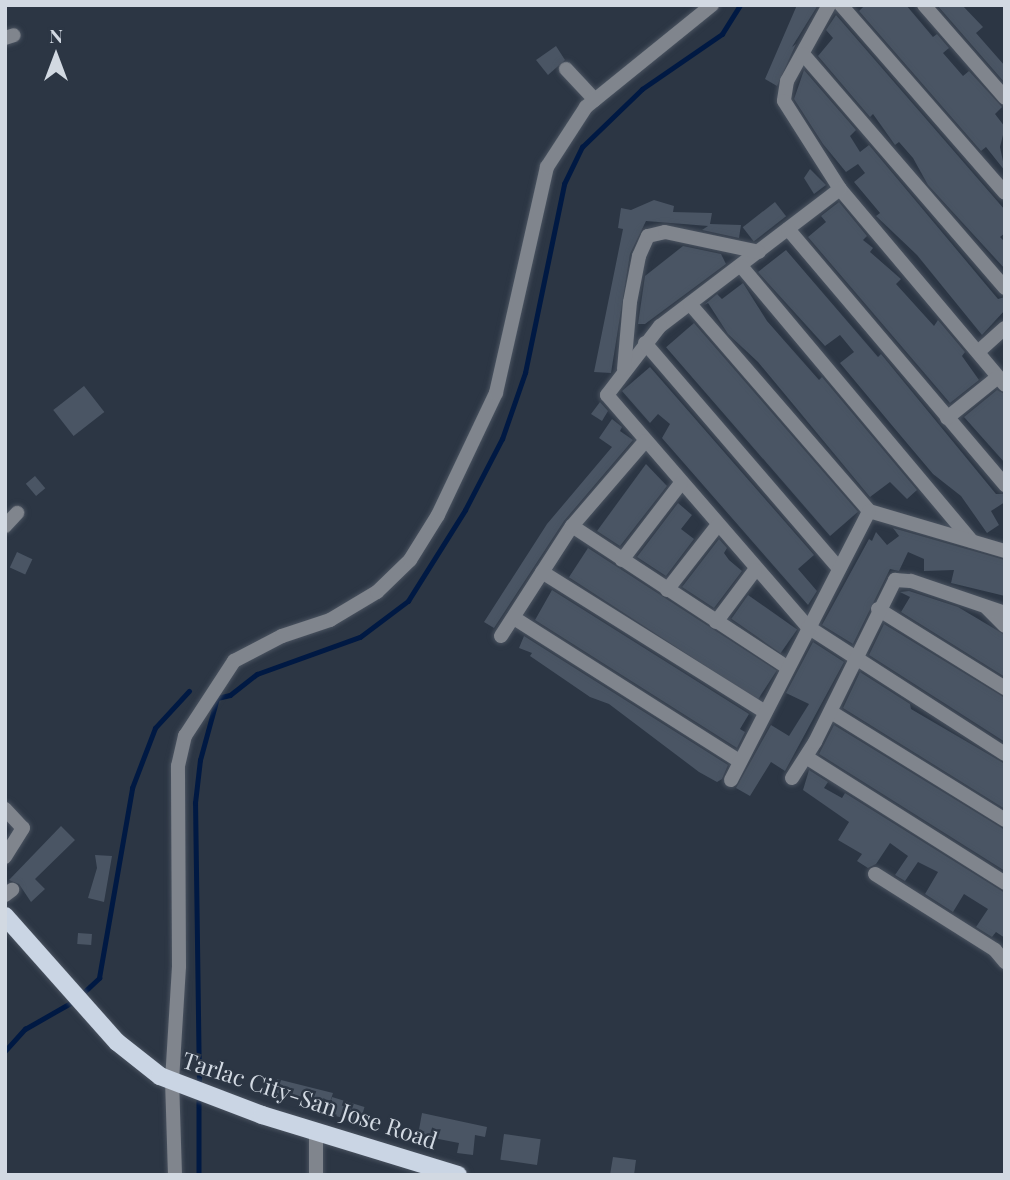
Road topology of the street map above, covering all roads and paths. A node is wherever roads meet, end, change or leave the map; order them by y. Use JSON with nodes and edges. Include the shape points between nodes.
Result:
{"nodes":[{"id":1,"x":712,"y":5,"type":"edge"},
{"id":2,"x":829,"y":5,"type":"edge"},
{"id":3,"x":841,"y":5,"type":"edge"},
{"id":4,"x":924,"y":5,"type":"edge"},
{"id":5,"x":803,"y":54,"type":"junction"},
{"id":6,"x":566,"y":69,"type":"dead end"},
{"id":7,"x":1005,"y":98,"type":"edge"},
{"id":8,"x":595,"y":100,"type":"junction"},
{"id":9,"x":839,"y":189,"type":"junction"},
{"id":10,"x":1005,"y":193,"type":"edge"},
{"id":11,"x":788,"y":229,"type":"junction"},
{"id":12,"x":759,"y":252,"type":"junction"},
{"id":13,"x":741,"y":266,"type":"junction"},
{"id":14,"x":1005,"y":288,"type":"edge"},
{"id":15,"x":690,"y":304,"type":"junction"},
{"id":16,"x":1005,"y":328,"type":"edge"},
{"id":17,"x":645,"y":343,"type":"junction"},
{"id":18,"x":978,"y":352,"type":"junction"},
{"id":19,"x":624,"y":369,"type":"junction"},
{"id":20,"x":1001,"y":381,"type":"edge"},
{"id":21,"x":947,"y":418,"type":"junction"},
{"id":22,"x":645,"y":440,"type":"junction"},
{"id":23,"x":681,"y":484,"type":"junction"},
{"id":24,"x":1005,"y":485,"type":"edge"},
{"id":25,"x":869,"y":511,"type":"junction"},
{"id":26,"x":17,"y":513,"type":"dead end"},
{"id":27,"x":5,"y":526,"type":"edge"},
{"id":28,"x":572,"y":526,"type":"junction"},
{"id":29,"x":717,"y":526,"type":"junction"},
{"id":30,"x":972,"y":541,"type":"junction"},
{"id":31,"x":1005,"y":551,"type":"edge"},
{"id":32,"x":622,"y":560,"type":"junction"},
{"id":33,"x":838,"y":567,"type":"junction"},
{"id":34,"x":755,"y":570,"type":"junction"},
{"id":35,"x":542,"y":572,"type":"junction"},
{"id":36,"x":667,"y":590,"type":"junction"},
{"id":37,"x":987,"y":608,"type":"junction"},
{"id":38,"x":878,"y":609,"type":"junction"},
{"id":39,"x":1005,"y":613,"type":"edge"},
{"id":40,"x":514,"y":618,"type":"junction"},
{"id":41,"x":716,"y":622,"type":"junction"},
{"id":42,"x":1005,"y":626,"type":"edge"},
{"id":43,"x":808,"y":627,"type":"junction"},
{"id":44,"x":501,"y":636,"type":"dead end"},
{"id":45,"x":854,"y":660,"type":"junction"},
{"id":46,"x":788,"y":668,"type":"junction"},
{"id":47,"x":1005,"y":688,"type":"edge"},
{"id":48,"x":765,"y":712,"type":"junction"},
{"id":49,"x":831,"y":712,"type":"junction"},
{"id":50,"x":1005,"y":754,"type":"edge"},
{"id":51,"x":806,"y":757,"type":"junction"},
{"id":52,"x":739,"y":761,"type":"junction"},
{"id":53,"x":792,"y":778,"type":"dead end"},
{"id":54,"x":731,"y":780,"type":"dead end"},
{"id":55,"x":5,"y":809,"type":"edge"},
{"id":56,"x":1005,"y":820,"type":"edge"},
{"id":57,"x":5,"y":857,"type":"edge"},
{"id":58,"x":875,"y":874,"type":"dead end"},
{"id":59,"x":1005,"y":883,"type":"edge"},
{"id":60,"x":5,"y":916,"type":"edge"},
{"id":61,"x":1005,"y":962,"type":"edge"},
{"id":62,"x":178,"y":1083,"type":"junction"},
{"id":63,"x":316,"y":1132,"type":"junction"},
{"id":64,"x":175,"y":1175,"type":"edge"},
{"id":65,"x":316,"y":1175,"type":"edge"},
{"id":66,"x":458,"y":1175,"type":"edge"}],
"edges":[{"from":1,"to":8,"type":"street"},
{"from":2,"to":5,"type":"street"},
{"from":3,"to":10,"type":"street"},
{"from":4,"to":7,"type":"street"},
{"from":5,"to":9,"type":"street","via":[[787,81],[784,100]]},
{"from":5,"to":14,"type":"street"},
{"from":6,"to":8,"type":"street"},
{"from":8,"to":62,"type":"street","via":[[579,116],[547,167],[496,393],[449,495],[410,560],[377,592],[330,620],[282,636],[234,661],[179,747]]},
{"from":9,"to":11,"type":"street"},
{"from":9,"to":18,"type":"street"},
{"from":11,"to":12,"type":"street"},
{"from":11,"to":21,"type":"street"},
{"from":12,"to":13,"type":"street"},
{"from":12,"to":19,"type":"street","via":[[665,232],[648,236],[630,302]]},
{"from":13,"to":15,"type":"street"},
{"from":13,"to":30,"type":"street"},
{"from":15,"to":17,"type":"street"},
{"from":15,"to":25,"type":"street"},
{"from":16,"to":18,"type":"street"},
{"from":17,"to":19,"type":"street"},
{"from":17,"to":33,"type":"street"},
{"from":18,"to":20,"type":"street"},
{"from":19,"to":22,"type":"street","via":[[607,395]]},
{"from":20,"to":21,"type":"street"},
{"from":21,"to":24,"type":"street"},
{"from":22,"to":23,"type":"street"},
{"from":22,"to":28,"type":"street"},
{"from":23,"to":29,"type":"street"},
{"from":23,"to":32,"type":"street"},
{"from":25,"to":30,"type":"street"},
{"from":25,"to":33,"type":"street"},
{"from":26,"to":27,"type":"street"},
{"from":28,"to":32,"type":"street"},
{"from":28,"to":35,"type":"street"},
{"from":29,"to":34,"type":"street"},
{"from":29,"to":36,"type":"street"},
{"from":30,"to":31,"type":"street"},
{"from":32,"to":36,"type":"street"},
{"from":33,"to":43,"type":"street"},
{"from":34,"to":41,"type":"street"},
{"from":34,"to":43,"type":"street"},
{"from":35,"to":40,"type":"street"},
{"from":35,"to":48,"type":"street"},
{"from":36,"to":41,"type":"street"},
{"from":37,"to":38,"type":"street","via":[[898,579]]},
{"from":37,"to":39,"type":"street"},
{"from":37,"to":42,"type":"street"},
{"from":38,"to":45,"type":"street"},
{"from":38,"to":47,"type":"street"},
{"from":40,"to":44,"type":"street"},
{"from":40,"to":52,"type":"street"},
{"from":41,"to":46,"type":"street"},
{"from":43,"to":45,"type":"street"},
{"from":43,"to":46,"type":"street"},
{"from":45,"to":49,"type":"street"},
{"from":45,"to":50,"type":"street"},
{"from":46,"to":48,"type":"street"},
{"from":48,"to":52,"type":"street"},
{"from":49,"to":51,"type":"street"},
{"from":49,"to":56,"type":"street"},
{"from":51,"to":53,"type":"street"},
{"from":51,"to":59,"type":"street"},
{"from":52,"to":54,"type":"street"},
{"from":55,"to":57,"type":"street","via":[[23,828]]},
{"from":58,"to":61,"type":"street","via":[[995,950]]},
{"from":60,"to":62,"type":"main road","name":"Tarlac City-San Jose Road","via":[[117,1042]]},
{"from":62,"to":63,"type":"main road","name":"Tarlac City-San Jose Road"},
{"from":62,"to":64,"type":"street"},
{"from":63,"to":65,"type":"street"},
{"from":63,"to":66,"type":"main road","name":"Tarlac City-San Jose Road"}]}
